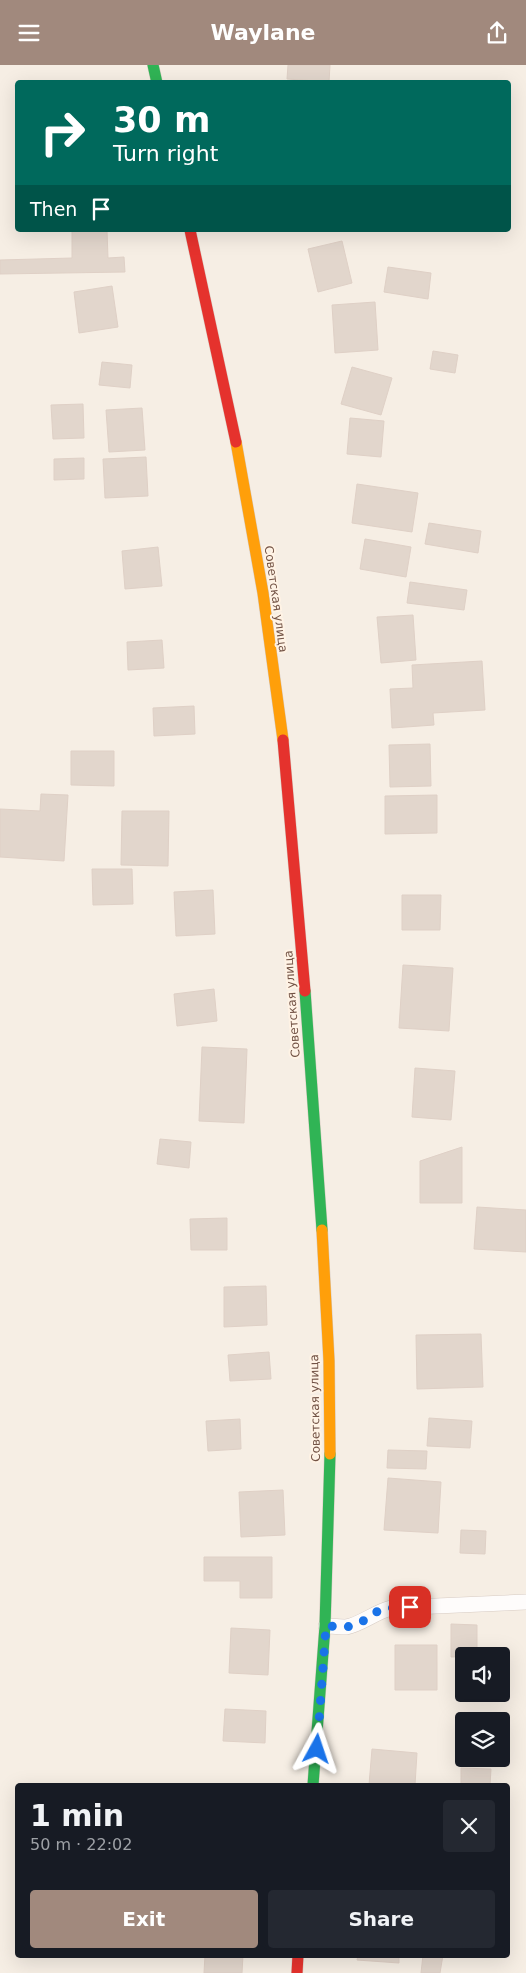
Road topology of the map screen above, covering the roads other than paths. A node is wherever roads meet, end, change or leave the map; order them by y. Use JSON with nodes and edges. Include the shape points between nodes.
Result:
{"nodes":[{"id":1,"x":153,"y":65,"type":"edge"},
{"id":2,"x":156,"y":80,"type":"edge"},
{"id":3,"x":190,"y":232,"type":"edge"},
{"id":4,"x":526,"y":1602,"type":"edge"},
{"id":5,"x":326,"y":1626,"type":"junction"},
{"id":6,"x":313,"y":1783,"type":"edge"},
{"id":7,"x":298,"y":1958,"type":"edge"},
{"id":8,"x":297,"y":1973,"type":"edge"}],
"edges":[{"from":1,"to":2,"type":"main road"},
{"from":3,"to":5,"type":"main road","name":"Советская улица","via":[[262,586],[292,821],[329,1362]]},
{"from":4,"to":5,"type":"lane","via":[[391,1608],[347,1627]]},
{"from":5,"to":6,"type":"main road","name":"Советская улица"},
{"from":7,"to":8,"type":"main road"}]}
